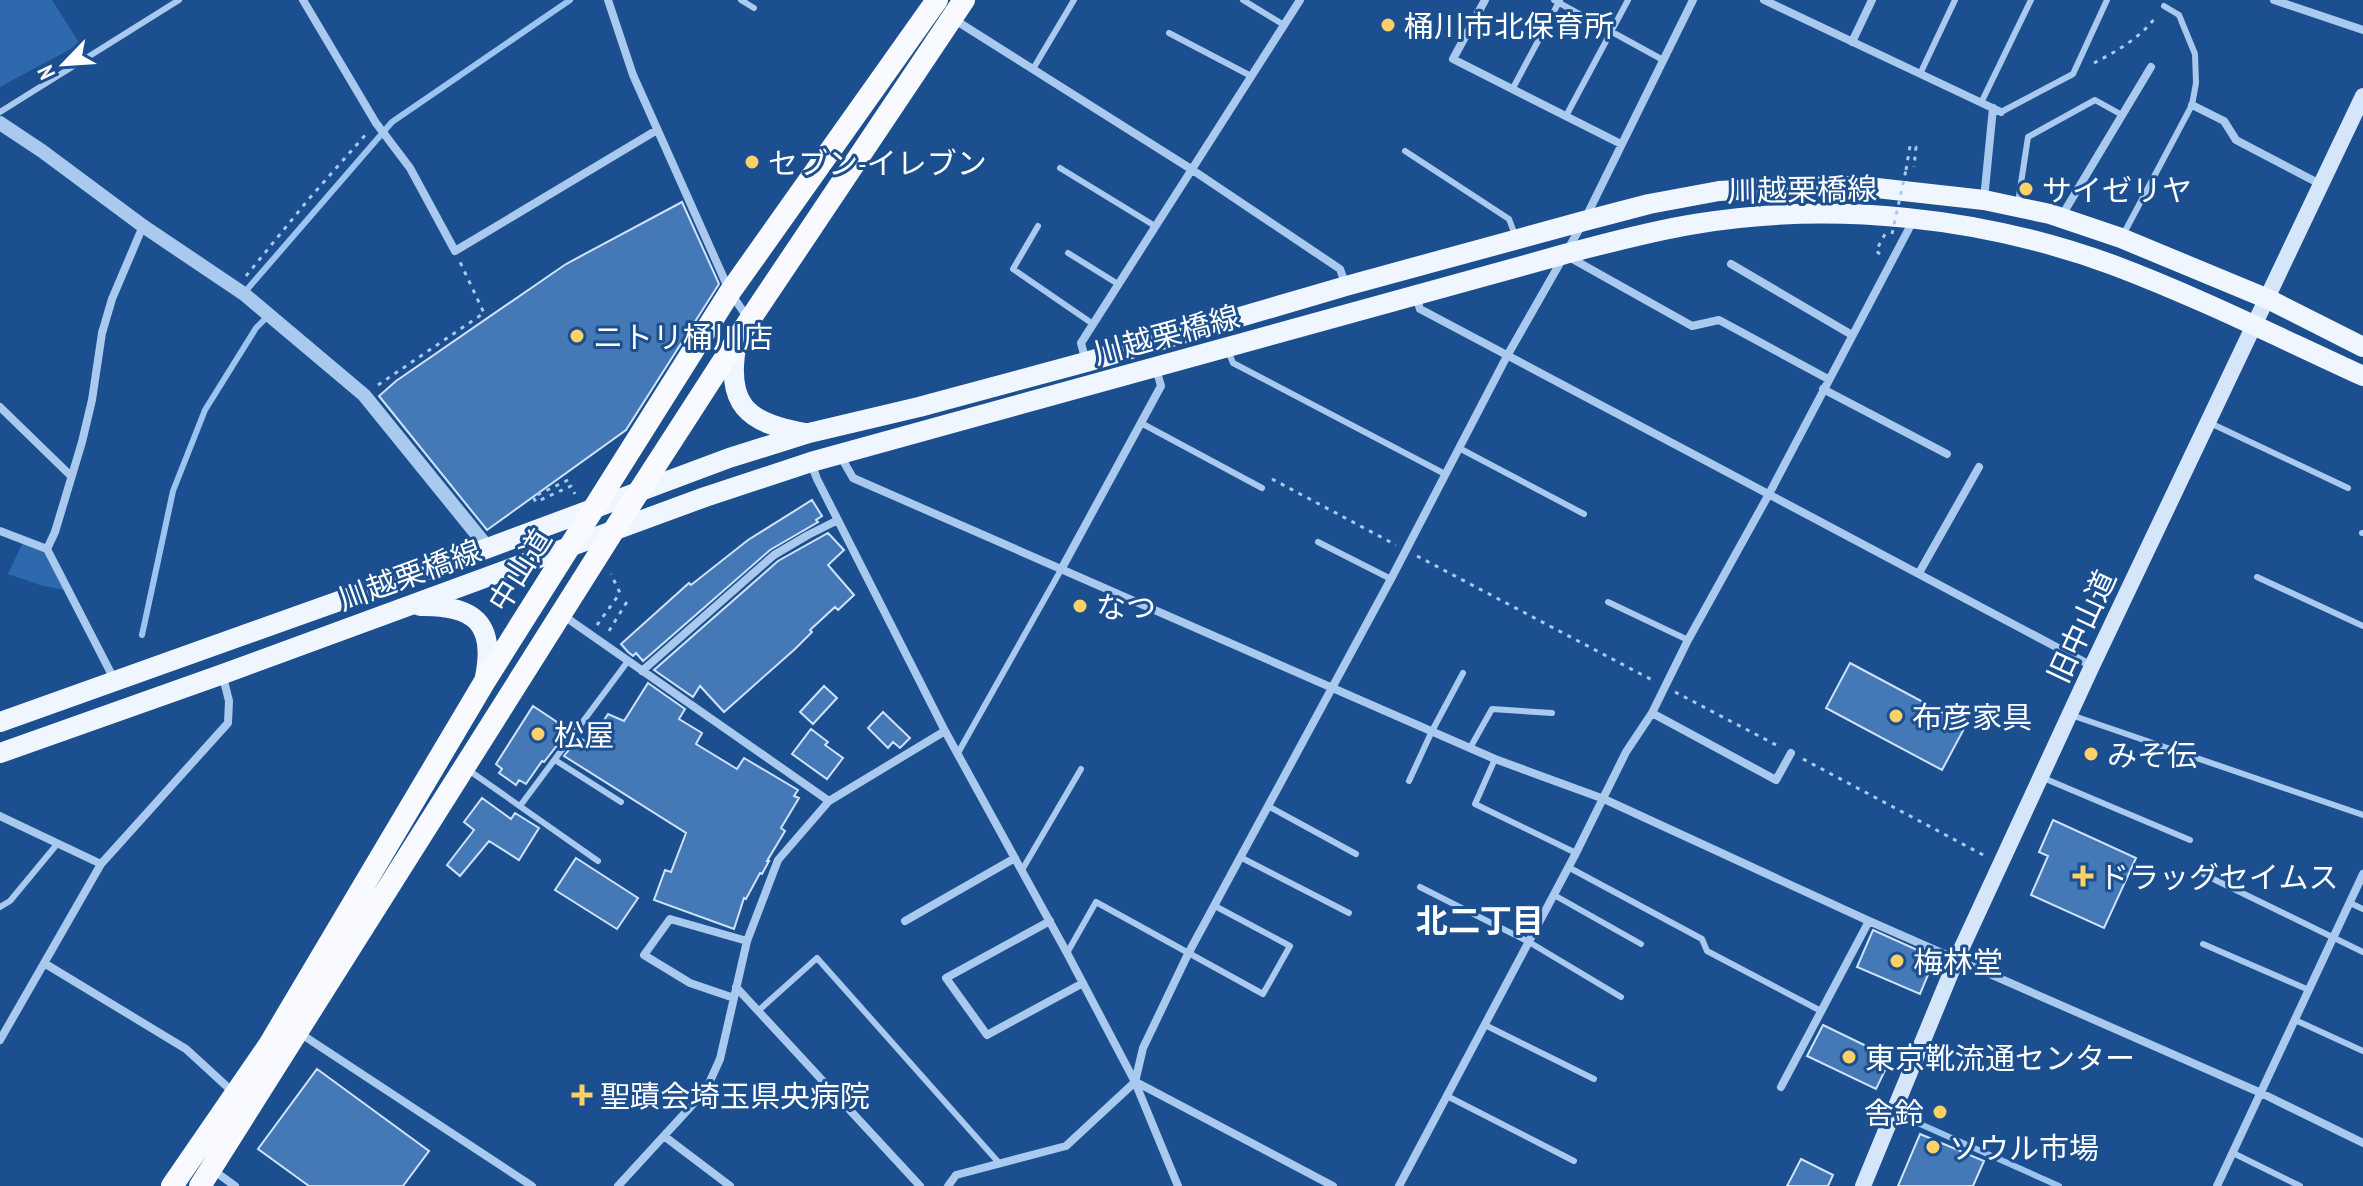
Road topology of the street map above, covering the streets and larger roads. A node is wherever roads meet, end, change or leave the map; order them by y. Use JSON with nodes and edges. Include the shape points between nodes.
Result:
{"nodes":[{"id":1,"x":303,"y":0,"type":"edge"},
{"id":2,"x":608,"y":0,"type":"edge"},
{"id":3,"x":1300,"y":0,"type":"edge"},
{"id":4,"x":1485,"y":0,"type":"edge"},
{"id":5,"x":1693,"y":0,"type":"edge"},
{"id":6,"x":1764,"y":0,"type":"edge"},
{"id":7,"x":1872,"y":0,"type":"edge"},
{"id":8,"x":2274,"y":0,"type":"edge"},
{"id":9,"x":931,"y":2,"type":"edge"},
{"id":10,"x":958,"y":9,"type":"edge"},
{"id":11,"x":2363,"y":30,"type":"edge"},
{"id":12,"x":1852,"y":42,"type":"junction"},
{"id":13,"x":2151,"y":67,"type":"dead end"},
{"id":14,"x":2363,"y":96,"type":"edge"},
{"id":15,"x":2192,"y":105,"type":"road end"},
{"id":16,"x":0,"y":123,"type":"edge"},
{"id":17,"x":657,"y":130,"type":"junction"},
{"id":18,"x":1621,"y":144,"type":"junction"},
{"id":19,"x":1191,"y":169,"type":"junction"},
{"id":20,"x":2321,"y":185,"type":"junction"},
{"id":21,"x":1984,"y":200,"type":"junction"},
{"id":22,"x":2061,"y":217,"type":"junction"},
{"id":23,"x":1914,"y":219,"type":"junction"},
{"id":24,"x":1584,"y":221,"type":"junction"},
{"id":25,"x":143,"y":226,"type":"junction"},
{"id":26,"x":1565,"y":254,"type":"junction"},
{"id":27,"x":1731,"y":264,"type":"dead end"},
{"id":28,"x":1346,"y":286,"type":"junction"},
{"id":29,"x":730,"y":292,"type":"junction"},
{"id":30,"x":1416,"y":296,"type":"junction"},
{"id":31,"x":2268,"y":299,"type":"junction"},
{"id":32,"x":2255,"y":326,"type":"junction"},
{"id":33,"x":744,"y":330,"type":"junction"},
{"id":34,"x":1852,"y":335,"type":"junction"},
{"id":35,"x":2363,"y":347,"type":"edge"},
{"id":36,"x":1507,"y":356,"type":"junction"},
{"id":37,"x":1086,"y":362,"type":"junction"},
{"id":38,"x":1156,"y":368,"type":"junction"},
{"id":39,"x":2363,"y":376,"type":"edge"},
{"id":40,"x":1828,"y":379,"type":"junction"},
{"id":41,"x":1823,"y":389,"type":"junction"},
{"id":42,"x":0,"y":407,"type":"edge"},
{"id":43,"x":809,"y":433,"type":"junction"},
{"id":44,"x":839,"y":454,"type":"junction"},
{"id":45,"x":1947,"y":454,"type":"dead end"},
{"id":46,"x":811,"y":462,"type":"junction"},
{"id":47,"x":1979,"y":467,"type":"dead end"},
{"id":48,"x":71,"y":476,"type":"junction"},
{"id":49,"x":639,"y":491,"type":"junction"},
{"id":50,"x":1769,"y":494,"type":"junction"},
{"id":51,"x":595,"y":508,"type":"junction"},
{"id":52,"x":838,"y":520,"type":"junction"},
{"id":53,"x":614,"y":530,"type":"junction"},
{"id":54,"x":0,"y":531,"type":"edge"},
{"id":55,"x":569,"y":546,"type":"junction"},
{"id":56,"x":488,"y":548,"type":"junction"},
{"id":57,"x":47,"y":549,"type":"junction"},
{"id":58,"x":1062,"y":568,"type":"junction"},
{"id":59,"x":1919,"y":573,"type":"junction"},
{"id":60,"x":410,"y":606,"type":"junction"},
{"id":61,"x":561,"y":614,"type":"junction"},
{"id":62,"x":2092,"y":666,"type":"junction"},
{"id":63,"x":642,"y":671,"type":"junction"},
{"id":64,"x":223,"y":674,"type":"junction"},
{"id":65,"x":115,"y":681,"type":"junction"},
{"id":66,"x":485,"y":681,"type":"junction"},
{"id":67,"x":1332,"y":686,"type":"junction"},
{"id":68,"x":1652,"y":713,"type":"junction"},
{"id":69,"x":0,"y":722,"type":"edge"},
{"id":70,"x":945,"y":731,"type":"junction"},
{"id":71,"x":0,"y":753,"type":"edge"},
{"id":72,"x":1791,"y":753,"type":"road end"},
{"id":73,"x":1604,"y":799,"type":"junction"},
{"id":74,"x":829,"y":801,"type":"junction"},
{"id":75,"x":0,"y":816,"type":"edge"},
{"id":76,"x":1015,"y":858,"type":"junction"},
{"id":77,"x":101,"y":864,"type":"junction"},
{"id":78,"x":2363,"y":874,"type":"edge"},
{"id":79,"x":905,"y":921,"type":"dead end"},
{"id":80,"x":1050,"y":921,"type":"junction"},
{"id":81,"x":1869,"y":921,"type":"junction"},
{"id":82,"x":747,"y":941,"type":"junction"},
{"id":83,"x":1957,"y":958,"type":"junction"},
{"id":84,"x":44,"y":963,"type":"junction"},
{"id":85,"x":1083,"y":983,"type":"junction"},
{"id":86,"x":736,"y":987,"type":"junction"},
{"id":87,"x":734,"y":998,"type":"junction"},
{"id":88,"x":3,"y":1026,"type":"edge"},
{"id":89,"x":297,"y":1032,"type":"junction"},
{"id":90,"x":0,"y":1040,"type":"edge"},
{"id":91,"x":1135,"y":1082,"type":"junction"},
{"id":92,"x":1781,"y":1087,"type":"dead end"},
{"id":93,"x":2261,"y":1093,"type":"junction"},
{"id":94,"x":235,"y":1094,"type":"junction"},
{"id":95,"x":664,"y":1136,"type":"junction"},
{"id":96,"x":2363,"y":1143,"type":"edge"},
{"id":97,"x":205,"y":1177,"type":"edge"},
{"id":98,"x":172,"y":1186,"type":"edge"},
{"id":99,"x":235,"y":1186,"type":"edge"},
{"id":100,"x":532,"y":1186,"type":"edge"},
{"id":101,"x":618,"y":1186,"type":"edge"},
{"id":102,"x":730,"y":1186,"type":"edge"},
{"id":103,"x":920,"y":1186,"type":"edge"},
{"id":104,"x":948,"y":1186,"type":"edge"},
{"id":105,"x":1178,"y":1186,"type":"edge"},
{"id":106,"x":1333,"y":1186,"type":"edge"},
{"id":107,"x":1399,"y":1186,"type":"edge"},
{"id":108,"x":1863,"y":1186,"type":"edge"},
{"id":109,"x":2217,"y":1186,"type":"edge"}],
"edges":[{"from":1,"to":17,"type":"street","via":[[376,123],[410,168],[455,251]]},
{"from":2,"to":17,"type":"street"},
{"from":3,"to":19,"type":"street"},
{"from":4,"to":18,"type":"street","via":[[1453,59]]},
{"from":5,"to":18,"type":"street"},
{"from":6,"to":12,"type":"street"},
{"from":7,"to":12,"type":"street"},
{"from":8,"to":11,"type":"street"},
{"from":9,"to":10,"type":"street"},
{"from":9,"to":29,"type":"highway","name":"中山道"},
{"from":10,"to":19,"type":"street","via":[[1033,69]]},
{"from":10,"to":33,"type":"highway","name":"中山道"},
{"from":12,"to":21,"type":"street","via":[[1997,110]]},
{"from":13,"to":22,"type":"street"},
{"from":14,"to":20,"type":"main road","name":"旧中山道"},
{"from":15,"to":20,"type":"street","via":[[2224,121],[2236,140]]},
{"from":16,"to":25,"type":"street"},
{"from":17,"to":29,"type":"street"},
{"from":18,"to":24,"type":"street"},
{"from":19,"to":28,"type":"street","via":[[1340,269]]},
{"from":19,"to":37,"type":"street","via":[[1081,343]]},
{"from":20,"to":31,"type":"main road","name":"旧中山道"},
{"from":21,"to":22,"type":"main road","name":"川越栗橋線"},
{"from":21,"to":24,"type":"main road","name":"川越栗橋線","via":[[1859,186],[1791,187],[1719,191]]},
{"from":22,"to":31,"type":"main road","name":"川越栗橋線"},
{"from":23,"to":26,"type":"main road","name":"川越栗橋線","via":[[1838,214],[1750,217],[1636,235]]},
{"from":23,"to":32,"type":"main road","name":"川越栗橋線","via":[[1980,229],[2099,261]]},
{"from":23,"to":34,"type":"street"},
{"from":24,"to":26,"type":"street"},
{"from":24,"to":28,"type":"main road","name":"川越栗橋線"},
{"from":25,"to":48,"type":"street","via":[[102,333],[92,400]]},
{"from":25,"to":56,"type":"street","via":[[236,288],[364,395]]},
{"from":26,"to":30,"type":"main road","name":"川越栗橋線"},
{"from":26,"to":36,"type":"street"},
{"from":26,"to":40,"type":"street","via":[[1692,326],[1719,320]]},
{"from":27,"to":34,"type":"street"},
{"from":28,"to":37,"type":"main road","name":"川越栗橋線"},
{"from":29,"to":33,"type":"street"},
{"from":29,"to":51,"type":"highway","name":"中山道"},
{"from":30,"to":36,"type":"street","via":[[1420,309]]},
{"from":30,"to":38,"type":"main road","name":"川越栗橋線"},
{"from":31,"to":32,"type":"main road","name":"旧中山道"},
{"from":31,"to":35,"type":"main road","name":"川越栗橋線"},
{"from":32,"to":39,"type":"main road","name":"川越栗橋線"},
{"from":32,"to":62,"type":"main road","name":"旧中山道"},
{"from":33,"to":43,"type":"main road","via":[[733,363],[738,399],[766,423]]},
{"from":33,"to":49,"type":"highway","name":"中山道"},
{"from":34,"to":40,"type":"street"},
{"from":36,"to":50,"type":"street"},
{"from":36,"to":67,"type":"street"},
{"from":37,"to":43,"type":"main road","name":"川越栗橋線"},
{"from":38,"to":44,"type":"main road","name":"川越栗橋線"},
{"from":38,"to":58,"type":"street","via":[[1161,386]]},
{"from":40,"to":41,"type":"street"},
{"from":41,"to":45,"type":"street"},
{"from":41,"to":50,"type":"street"},
{"from":42,"to":48,"type":"street"},
{"from":43,"to":49,"type":"main road","name":"川越栗橋線"},
{"from":44,"to":46,"type":"main road","name":"川越栗橋線"},
{"from":44,"to":58,"type":"street","via":[[853,478]]},
{"from":46,"to":52,"type":"street"},
{"from":46,"to":53,"type":"main road","name":"川越栗橋線"},
{"from":47,"to":59,"type":"street"},
{"from":48,"to":57,"type":"street"},
{"from":49,"to":51,"type":"main road","name":"川越栗橋線"},
{"from":49,"to":53,"type":"highway","name":"中山道"},
{"from":50,"to":59,"type":"street"},
{"from":50,"to":68,"type":"street"},
{"from":51,"to":55,"type":"highway","name":"中山道"},
{"from":51,"to":56,"type":"main road","name":"川越栗橋線"},
{"from":52,"to":63,"type":"street","via":[[774,555]]},
{"from":52,"to":70,"type":"street"},
{"from":53,"to":55,"type":"main road","name":"川越栗橋線"},
{"from":53,"to":61,"type":"highway","name":"中山道"},
{"from":54,"to":57,"type":"street"},
{"from":55,"to":60,"type":"main road","name":"川越栗橋線"},
{"from":55,"to":66,"type":"highway","name":"中山道"},
{"from":56,"to":65,"type":"main road","name":"川越栗橋線"},
{"from":57,"to":65,"type":"street"},
{"from":58,"to":67,"type":"street"},
{"from":59,"to":62,"type":"street"},
{"from":60,"to":64,"type":"main road","name":"川越栗橋線"},
{"from":60,"to":66,"type":"main road","via":[[440,606],[473,617],[489,642]]},
{"from":61,"to":63,"type":"street"},
{"from":61,"to":89,"type":"highway","name":"中山道"},
{"from":62,"to":83,"type":"main road","name":"旧中山道"},
{"from":63,"to":74,"type":"street"},
{"from":64,"to":71,"type":"main road","name":"川越栗橋線"},
{"from":64,"to":77,"type":"street","via":[[228,723]]},
{"from":65,"to":69,"type":"main road","name":"川越栗橋線"},
{"from":66,"to":94,"type":"highway","name":"中山道"},
{"from":67,"to":73,"type":"street","via":[[1495,759]]},
{"from":67,"to":91,"type":"street","via":[[1188,954],[1143,1048]]},
{"from":68,"to":72,"type":"street","via":[[1776,780]]},
{"from":68,"to":73,"type":"street"},
{"from":70,"to":74,"type":"street"},
{"from":70,"to":76,"type":"street"},
{"from":73,"to":81,"type":"street"},
{"from":73,"to":107,"type":"street"},
{"from":74,"to":82,"type":"street","via":[[778,860]]},
{"from":75,"to":77,"type":"street"},
{"from":76,"to":79,"type":"street"},
{"from":76,"to":80,"type":"street"},
{"from":77,"to":84,"type":"street"},
{"from":78,"to":93,"type":"street"},
{"from":80,"to":85,"type":"street"},
{"from":80,"to":85,"type":"street","via":[[946,978],[987,1035]]},
{"from":81,"to":83,"type":"street"},
{"from":81,"to":92,"type":"street"},
{"from":82,"to":86,"type":"street"},
{"from":82,"to":87,"type":"street","via":[[670,919],[644,955],[690,983]]},
{"from":83,"to":93,"type":"street"},
{"from":83,"to":108,"type":"main road","name":"旧中山道"},
{"from":84,"to":88,"type":"street"},
{"from":84,"to":94,"type":"street","via":[[186,1049]]},
{"from":85,"to":91,"type":"street"},
{"from":86,"to":87,"type":"street"},
{"from":86,"to":103,"type":"street"},
{"from":87,"to":95,"type":"street","via":[[720,1059],[706,1090]]},
{"from":88,"to":90,"type":"street"},
{"from":89,"to":97,"type":"highway","name":"中山道"},
{"from":89,"to":100,"type":"street"},
{"from":91,"to":104,"type":"street","via":[[1066,1146],[956,1175]]},
{"from":91,"to":105,"type":"street"},
{"from":91,"to":106,"type":"street"},
{"from":93,"to":96,"type":"street"},
{"from":93,"to":109,"type":"street"},
{"from":94,"to":98,"type":"highway","name":"中山道"},
{"from":95,"to":101,"type":"street"},
{"from":95,"to":102,"type":"street"},
{"from":97,"to":99,"type":"street"}]}
